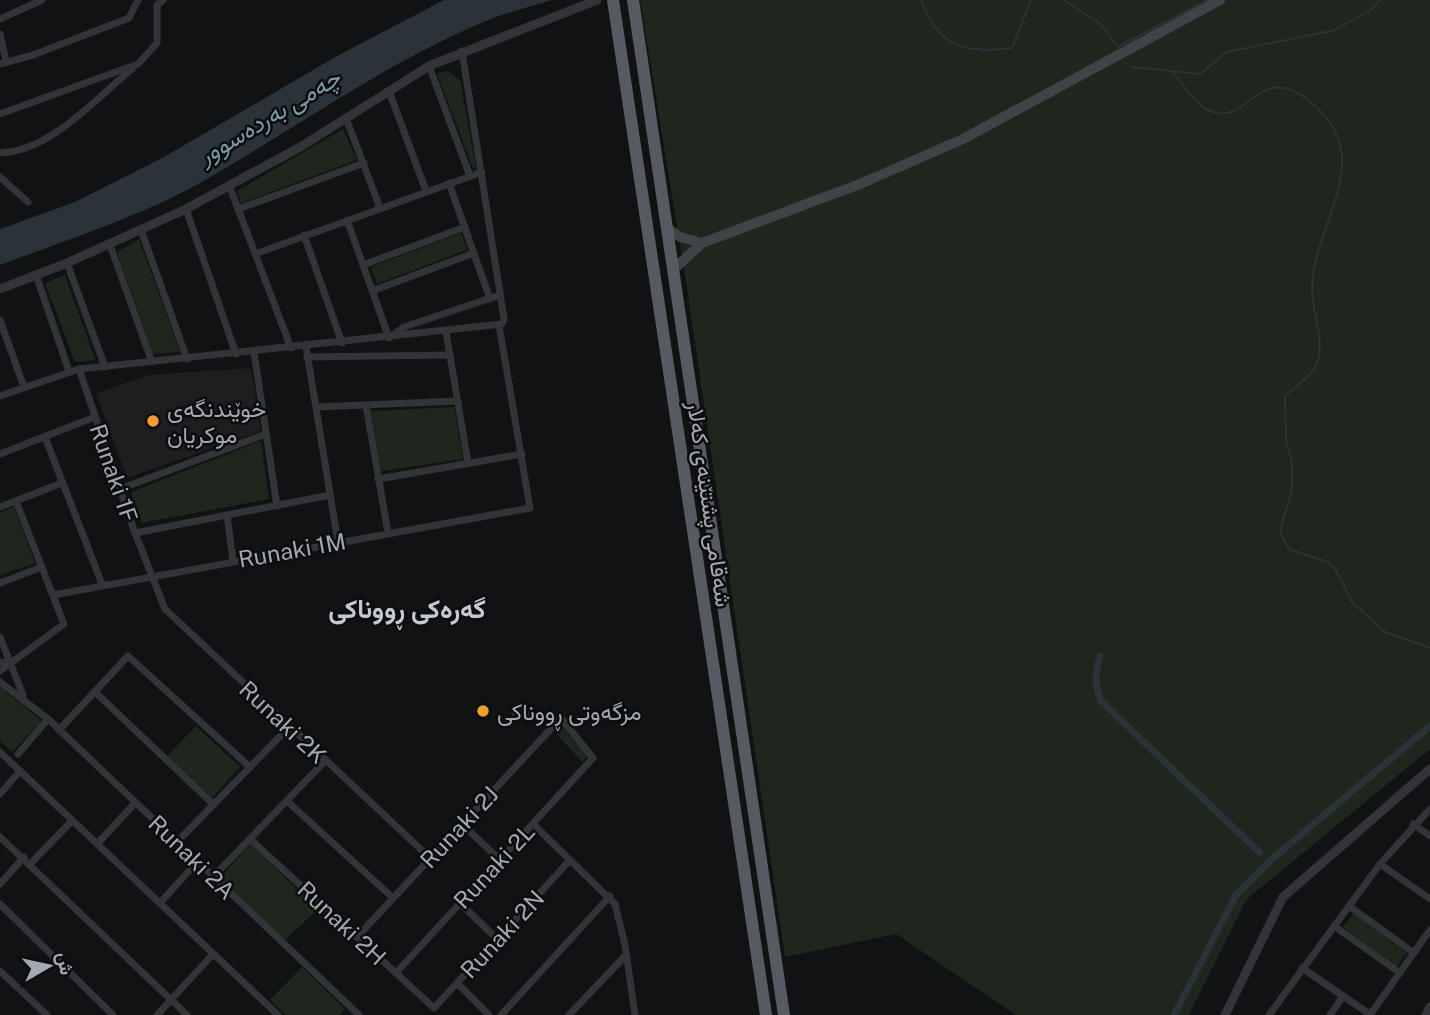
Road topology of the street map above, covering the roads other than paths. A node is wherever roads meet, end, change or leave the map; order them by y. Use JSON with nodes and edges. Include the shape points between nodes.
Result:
{"nodes":[{"id":1,"x":42,"y":0,"type":"edge"},
{"id":2,"x":138,"y":0,"type":"edge"},
{"id":3,"x":163,"y":0,"type":"edge"},
{"id":4,"x":597,"y":0,"type":"edge"},
{"id":5,"x":613,"y":0,"type":"edge"},
{"id":6,"x":633,"y":0,"type":"edge"},
{"id":7,"x":1220,"y":0,"type":"edge"},
{"id":8,"x":0,"y":19,"type":"edge"},
{"id":9,"x":0,"y":34,"type":"edge"},
{"id":10,"x":462,"y":51,"type":"junction"},
{"id":11,"x":3,"y":63,"type":"edge"},
{"id":12,"x":138,"y":64,"type":"junction"},
{"id":13,"x":429,"y":66,"type":"junction"},
{"id":14,"x":389,"y":91,"type":"junction"},
{"id":15,"x":0,"y":114,"type":"edge"},
{"id":16,"x":346,"y":118,"type":"junction"},
{"id":17,"x":0,"y":153,"type":"edge"},
{"id":18,"x":363,"y":163,"type":"junction"},
{"id":19,"x":482,"y":172,"type":"junction"},
{"id":20,"x":470,"y":176,"type":"junction"},
{"id":21,"x":0,"y":177,"type":"edge"},
{"id":22,"x":449,"y":183,"type":"junction"},
{"id":23,"x":229,"y":185,"type":"junction"},
{"id":24,"x":426,"y":191,"type":"junction"},
{"id":25,"x":28,"y":202,"type":"dead end"},
{"id":26,"x":380,"y":208,"type":"junction"},
{"id":27,"x":186,"y":209,"type":"junction"},
{"id":28,"x":239,"y":209,"type":"junction"},
{"id":29,"x":346,"y":220,"type":"junction"},
{"id":30,"x":464,"y":227,"type":"junction"},
{"id":31,"x":667,"y":228,"type":"junction"},
{"id":32,"x":141,"y":230,"type":"junction"},
{"id":33,"x":304,"y":235,"type":"junction"},
{"id":34,"x":702,"y":243,"type":"junction"},
{"id":35,"x":110,"y":245,"type":"junction"},
{"id":36,"x":474,"y":253,"type":"junction"},
{"id":37,"x":255,"y":254,"type":"junction"},
{"id":38,"x":67,"y":263,"type":"junction"},
{"id":39,"x":363,"y":265,"type":"junction"},
{"id":40,"x":674,"y":269,"type":"junction"},
{"id":41,"x":36,"y":275,"type":"junction"},
{"id":42,"x":0,"y":289,"type":"edge"},
{"id":43,"x":372,"y":291,"type":"junction"},
{"id":44,"x":500,"y":295,"type":"junction"},
{"id":45,"x":490,"y":299,"type":"junction"},
{"id":46,"x":0,"y":320,"type":"edge"},
{"id":47,"x":499,"y":325,"type":"junction"},
{"id":48,"x":446,"y":332,"type":"junction"},
{"id":49,"x":389,"y":338,"type":"junction"},
{"id":50,"x":4,"y":342,"type":"edge"},
{"id":51,"x":342,"y":343,"type":"junction"},
{"id":52,"x":306,"y":346,"type":"junction"},
{"id":53,"x":290,"y":348,"type":"junction"},
{"id":54,"x":254,"y":352,"type":"junction"},
{"id":55,"x":236,"y":354,"type":"junction"},
{"id":56,"x":450,"y":355,"type":"junction"},
{"id":57,"x":307,"y":357,"type":"junction"},
{"id":58,"x":187,"y":359,"type":"junction"},
{"id":59,"x":152,"y":362,"type":"junction"},
{"id":60,"x":105,"y":367,"type":"junction"},
{"id":61,"x":79,"y":369,"type":"junction"},
{"id":62,"x":69,"y":371,"type":"junction"},
{"id":63,"x":24,"y":387,"type":"junction"},
{"id":64,"x":0,"y":396,"type":"edge"},
{"id":65,"x":458,"y":401,"type":"junction"},
{"id":66,"x":366,"y":405,"type":"junction"},
{"id":67,"x":316,"y":407,"type":"junction"},
{"id":68,"x":95,"y":417,"type":"junction"},
{"id":69,"x":265,"y":434,"type":"junction"},
{"id":70,"x":45,"y":437,"type":"junction"},
{"id":71,"x":0,"y":454,"type":"edge"},
{"id":72,"x":522,"y":454,"type":"junction"},
{"id":73,"x":468,"y":463,"type":"junction"},
{"id":74,"x":379,"y":479,"type":"junction"},
{"id":75,"x":62,"y":483,"type":"junction"},
{"id":76,"x":120,"y":489,"type":"junction"},
{"id":77,"x":330,"y":495,"type":"junction"},
{"id":78,"x":16,"y":501,"type":"junction"},
{"id":79,"x":277,"y":506,"type":"junction"},
{"id":80,"x":0,"y":507,"type":"edge"},
{"id":81,"x":227,"y":516,"type":"junction"},
{"id":82,"x":135,"y":533,"type":"junction"},
{"id":83,"x":388,"y":533,"type":"junction"},
{"id":84,"x":338,"y":542,"type":"junction"},
{"id":85,"x":233,"y":561,"type":"junction"},
{"id":86,"x":42,"y":567,"type":"junction"},
{"id":87,"x":151,"y":575,"type":"junction"},
{"id":88,"x":0,"y":583,"type":"edge"},
{"id":89,"x":103,"y":584,"type":"junction"},
{"id":90,"x":53,"y":595,"type":"junction"},
{"id":91,"x":724,"y":610,"type":"junction"},
{"id":92,"x":705,"y":613,"type":"junction"},
{"id":93,"x":0,"y":637,"type":"edge"},
{"id":94,"x":0,"y":662,"type":"edge"},
{"id":95,"x":10,"y":664,"type":"junction"},
{"id":96,"x":0,"y":671,"type":"edge"},
{"id":97,"x":0,"y":682,"type":"edge"},
{"id":98,"x":95,"y":692,"type":"junction"},
{"id":99,"x":26,"y":699,"type":"junction"},
{"id":100,"x":515,"y":713,"type":"dead end"},
{"id":101,"x":561,"y":718,"type":"junction"},
{"id":102,"x":48,"y":719,"type":"junction"},
{"id":103,"x":288,"y":728,"type":"junction"},
{"id":104,"x":59,"y":730,"type":"junction"},
{"id":105,"x":0,"y":752,"type":"edge"},
{"id":106,"x":18,"y":754,"type":"dead end"},
{"id":107,"x":325,"y":761,"type":"junction"},
{"id":108,"x":250,"y":767,"type":"junction"},
{"id":109,"x":1430,"y":769,"type":"edge"},
{"id":110,"x":20,"y":771,"type":"junction"},
{"id":111,"x":0,"y":794,"type":"edge"},
{"id":112,"x":287,"y":801,"type":"junction"},
{"id":113,"x":135,"y":803,"type":"junction"},
{"id":114,"x":214,"y":805,"type":"junction"},
{"id":115,"x":1430,"y":809,"type":"edge"},
{"id":116,"x":72,"y":821,"type":"junction"},
{"id":117,"x":462,"y":824,"type":"junction"},
{"id":118,"x":533,"y":824,"type":"junction"},
{"id":119,"x":1413,"y":824,"type":"junction"},
{"id":120,"x":1430,"y":836,"type":"edge"},
{"id":121,"x":0,"y":837,"type":"edge"},
{"id":122,"x":250,"y":839,"type":"junction"},
{"id":123,"x":177,"y":842,"type":"junction"},
{"id":124,"x":97,"y":844,"type":"junction"},
{"id":125,"x":430,"y":858,"type":"junction"},
{"id":126,"x":27,"y":860,"type":"junction"},
{"id":127,"x":500,"y":860,"type":"junction"},
{"id":128,"x":570,"y":860,"type":"junction"},
{"id":129,"x":197,"y":862,"type":"junction"},
{"id":130,"x":1380,"y":864,"type":"junction"},
{"id":131,"x":213,"y":877,"type":"junction"},
{"id":132,"x":0,"y":884,"type":"edge"},
{"id":133,"x":610,"y":896,"type":"junction"},
{"id":134,"x":393,"y":898,"type":"junction"},
{"id":135,"x":1430,"y":899,"type":"edge"},
{"id":136,"x":160,"y":903,"type":"junction"},
{"id":137,"x":460,"y":903,"type":"junction"},
{"id":138,"x":0,"y":904,"type":"edge"},
{"id":139,"x":1349,"y":906,"type":"junction"},
{"id":140,"x":1334,"y":926,"type":"junction"},
{"id":141,"x":1430,"y":930,"type":"edge"},
{"id":142,"x":356,"y":937,"type":"junction"},
{"id":143,"x":497,"y":939,"type":"junction"},
{"id":144,"x":1414,"y":953,"type":"junction"},
{"id":145,"x":213,"y":954,"type":"junction"},
{"id":146,"x":626,"y":955,"type":"junction"},
{"id":147,"x":1302,"y":968,"type":"junction"},
{"id":148,"x":0,"y":971,"type":"edge"},
{"id":149,"x":396,"y":973,"type":"junction"},
{"id":150,"x":1400,"y":973,"type":"junction"},
{"id":151,"x":457,"y":983,"type":"junction"},
{"id":152,"x":1343,"y":996,"type":"junction"},
{"id":153,"x":171,"y":1000,"type":"junction"},
{"id":154,"x":1430,"y":1007,"type":"edge"},
{"id":155,"x":352,"y":1008,"type":"junction"},
{"id":156,"x":433,"y":1008,"type":"joint"},
{"id":157,"x":47,"y":1015,"type":"edge"},
{"id":158,"x":113,"y":1015,"type":"edge"},
{"id":159,"x":157,"y":1015,"type":"edge"},
{"id":160,"x":187,"y":1015,"type":"edge"},
{"id":161,"x":278,"y":1015,"type":"edge"},
{"id":162,"x":345,"y":1015,"type":"edge"},
{"id":163,"x":359,"y":1015,"type":"edge"},
{"id":164,"x":489,"y":1015,"type":"edge"},
{"id":165,"x":501,"y":1015,"type":"edge"},
{"id":166,"x":569,"y":1015,"type":"edge"},
{"id":167,"x":635,"y":1015,"type":"edge"},
{"id":168,"x":766,"y":1015,"type":"edge"},
{"id":169,"x":784,"y":1015,"type":"edge"},
{"id":170,"x":1225,"y":1015,"type":"edge"},
{"id":171,"x":1269,"y":1015,"type":"edge"},
{"id":172,"x":1330,"y":1015,"type":"edge"},
{"id":173,"x":1370,"y":1015,"type":"edge"},
{"id":174,"x":1426,"y":1015,"type":"edge"}],
"edges":[{"from":1,"to":8,"type":"street"},
{"from":2,"to":11,"type":"street","via":[[129,18]]},
{"from":3,"to":12,"type":"street","via":[[158,5],[157,43]]},
{"from":4,"to":10,"type":"street"},
{"from":5,"to":92,"type":"highway","name":"شەقامی پشتێنەی کەلار"},
{"from":6,"to":31,"type":"highway","name":"شەقامی پشتێنەی کەلار"},
{"from":7,"to":34,"type":"main road","via":[[944,148]]},
{"from":9,"to":11,"type":"street"},
{"from":10,"to":13,"type":"street"},
{"from":10,"to":19,"type":"street"},
{"from":12,"to":15,"type":"street"},
{"from":12,"to":17,"type":"street","via":[[50,137],[15,153]]},
{"from":13,"to":14,"type":"street"},
{"from":13,"to":20,"type":"street"},
{"from":14,"to":16,"type":"street"},
{"from":14,"to":24,"type":"street"},
{"from":16,"to":18,"type":"street"},
{"from":16,"to":23,"type":"street"},
{"from":18,"to":26,"type":"street"},
{"from":18,"to":28,"type":"street"},
{"from":19,"to":20,"type":"street"},
{"from":19,"to":44,"type":"street"},
{"from":20,"to":22,"type":"street"},
{"from":21,"to":25,"type":"street"},
{"from":22,"to":24,"type":"street"},
{"from":22,"to":30,"type":"street"},
{"from":23,"to":27,"type":"street"},
{"from":23,"to":28,"type":"street"},
{"from":24,"to":26,"type":"street"},
{"from":26,"to":29,"type":"street"},
{"from":27,"to":32,"type":"street"},
{"from":27,"to":55,"type":"street"},
{"from":28,"to":37,"type":"street"},
{"from":29,"to":33,"type":"street"},
{"from":29,"to":39,"type":"street"},
{"from":30,"to":36,"type":"street"},
{"from":30,"to":39,"type":"street"},
{"from":31,"to":34,"type":"main road"},
{"from":31,"to":40,"type":"highway","name":"شەقامی پشتێنەی کەلار"},
{"from":32,"to":35,"type":"street"},
{"from":32,"to":58,"type":"street"},
{"from":33,"to":37,"type":"street"},
{"from":33,"to":51,"type":"street"},
{"from":34,"to":40,"type":"main road"},
{"from":35,"to":38,"type":"street"},
{"from":35,"to":59,"type":"street"},
{"from":36,"to":43,"type":"street"},
{"from":36,"to":45,"type":"street"},
{"from":37,"to":53,"type":"street"},
{"from":38,"to":41,"type":"street"},
{"from":38,"to":60,"type":"street"},
{"from":39,"to":43,"type":"street"},
{"from":40,"to":91,"type":"highway","name":"شەقامی پشتێنەی کەلار"},
{"from":41,"to":42,"type":"street"},
{"from":41,"to":62,"type":"street"},
{"from":43,"to":49,"type":"street"},
{"from":44,"to":45,"type":"street"},
{"from":44,"to":47,"type":"street","via":[[504,319]]},
{"from":45,"to":49,"type":"street","via":[[404,327]]},
{"from":46,"to":50,"type":"street"},
{"from":47,"to":48,"type":"street"},
{"from":47,"to":72,"type":"street"},
{"from":48,"to":49,"type":"street"},
{"from":48,"to":56,"type":"street"},
{"from":49,"to":51,"type":"street"},
{"from":50,"to":63,"type":"street"},
{"from":51,"to":52,"type":"street"},
{"from":52,"to":53,"type":"street"},
{"from":52,"to":57,"type":"street"},
{"from":53,"to":54,"type":"street"},
{"from":54,"to":55,"type":"street"},
{"from":54,"to":69,"type":"street"},
{"from":55,"to":58,"type":"street"},
{"from":56,"to":57,"type":"street"},
{"from":56,"to":65,"type":"street"},
{"from":57,"to":67,"type":"street"},
{"from":58,"to":59,"type":"street"},
{"from":59,"to":60,"type":"street"},
{"from":60,"to":61,"type":"street"},
{"from":61,"to":62,"type":"street"},
{"from":61,"to":68,"type":"street","name":"Runaki 1F"},
{"from":62,"to":63,"type":"street"},
{"from":63,"to":64,"type":"street"},
{"from":65,"to":66,"type":"street"},
{"from":65,"to":73,"type":"street"},
{"from":66,"to":67,"type":"street"},
{"from":66,"to":74,"type":"street"},
{"from":67,"to":77,"type":"street"},
{"from":68,"to":70,"type":"street"},
{"from":68,"to":76,"type":"street","name":"Runaki 1F"},
{"from":69,"to":76,"type":"street"},
{"from":69,"to":79,"type":"street"},
{"from":70,"to":71,"type":"street"},
{"from":70,"to":75,"type":"street"},
{"from":72,"to":73,"type":"street"},
{"from":72,"to":83,"type":"street","name":"Runaki 1M","via":[[530,508]]},
{"from":73,"to":74,"type":"street"},
{"from":74,"to":83,"type":"street"},
{"from":75,"to":78,"type":"street"},
{"from":75,"to":89,"type":"street"},
{"from":76,"to":82,"type":"street","name":"Runaki 1F"},
{"from":77,"to":79,"type":"street"},
{"from":77,"to":84,"type":"street"},
{"from":78,"to":80,"type":"street"},
{"from":78,"to":86,"type":"street"},
{"from":79,"to":81,"type":"street"},
{"from":81,"to":82,"type":"street"},
{"from":81,"to":85,"type":"street"},
{"from":82,"to":87,"type":"street","name":"Runaki 1F"},
{"from":83,"to":84,"type":"street","name":"Runaki 1M"},
{"from":84,"to":85,"type":"street","name":"Runaki 1M"},
{"from":85,"to":87,"type":"street","name":"Runaki 1M"},
{"from":86,"to":88,"type":"street"},
{"from":86,"to":90,"type":"street"},
{"from":87,"to":89,"type":"street","name":"Runaki 1M"},
{"from":87,"to":103,"type":"street","name":"Runaki 2K","via":[[165,609]]},
{"from":89,"to":90,"type":"street","name":"Runaki 1M"},
{"from":90,"to":95,"type":"street","via":[[64,624]]},
{"from":91,"to":92,"type":"highway","via":[[714,607]]},
{"from":91,"to":169,"type":"highway","name":"شەقامی پشتێنەی کەلار"},
{"from":92,"to":168,"type":"highway","name":"شەقامی پشتێنەی کەلار"},
{"from":93,"to":95,"type":"street"},
{"from":94,"to":95,"type":"street"},
{"from":95,"to":96,"type":"street"},
{"from":95,"to":99,"type":"street"},
{"from":97,"to":99,"type":"street"},
{"from":98,"to":104,"type":"street"},
{"from":98,"to":108,"type":"street","via":[[124,659],[133,658]]},
{"from":98,"to":114,"type":"street"},
{"from":99,"to":102,"type":"street","name":"Runaki 2A"},
{"from":100,"to":101,"type":"street"},
{"from":101,"to":117,"type":"street","name":"Runaki 2J"},
{"from":101,"to":118,"type":"street","name":"Runaki 2L","via":[[593,758]]},
{"from":102,"to":104,"type":"street","name":"Runaki 2A"},
{"from":102,"to":106,"type":"street"},
{"from":103,"to":107,"type":"street","name":"Runaki 2K"},
{"from":103,"to":108,"type":"street"},
{"from":104,"to":113,"type":"street","name":"Runaki 2A"},
{"from":105,"to":110,"type":"street"},
{"from":107,"to":112,"type":"street"},
{"from":107,"to":125,"type":"street","name":"Runaki 2K"},
{"from":108,"to":114,"type":"street"},
{"from":109,"to":170,"type":"street","via":[[1283,897]]},
{"from":110,"to":111,"type":"street"},
{"from":110,"to":116,"type":"street"},
{"from":112,"to":122,"type":"street"},
{"from":112,"to":134,"type":"street"},
{"from":113,"to":123,"type":"street","name":"Runaki 2A"},
{"from":113,"to":124,"type":"street"},
{"from":114,"to":123,"type":"street"},
{"from":115,"to":119,"type":"street"},
{"from":116,"to":124,"type":"street"},
{"from":116,"to":126,"type":"street"},
{"from":117,"to":125,"type":"street","name":"Runaki 2J"},
{"from":117,"to":127,"type":"street"},
{"from":118,"to":127,"type":"street","name":"Runaki 2L"},
{"from":118,"to":128,"type":"street"},
{"from":119,"to":120,"type":"street"},
{"from":119,"to":130,"type":"street"},
{"from":121,"to":126,"type":"street"},
{"from":122,"to":131,"type":"street"},
{"from":122,"to":142,"type":"street","name":"Runaki 2H"},
{"from":123,"to":129,"type":"street","name":"Runaki 2A"},
{"from":124,"to":136,"type":"street"},
{"from":125,"to":134,"type":"street","name":"Runaki 2J"},
{"from":126,"to":132,"type":"street"},
{"from":126,"to":153,"type":"street"},
{"from":127,"to":137,"type":"street","name":"Runaki 2L"},
{"from":128,"to":133,"type":"street"},
{"from":128,"to":143,"type":"street","name":"Runaki 2N"},
{"from":129,"to":131,"type":"street","name":"Runaki 2A"},
{"from":129,"to":136,"type":"street"},
{"from":130,"to":135,"type":"street"},
{"from":130,"to":139,"type":"street"},
{"from":131,"to":155,"type":"street","name":"Runaki 2A"},
{"from":133,"to":146,"type":"street"},
{"from":133,"to":165,"type":"street"},
{"from":134,"to":142,"type":"street","name":"Runaki 2J"},
{"from":136,"to":145,"type":"street"},
{"from":137,"to":143,"type":"street"},
{"from":137,"to":149,"type":"street","name":"Runaki 2L"},
{"from":138,"to":158,"type":"street"},
{"from":139,"to":140,"type":"street"},
{"from":139,"to":144,"type":"street"},
{"from":140,"to":147,"type":"street"},
{"from":140,"to":150,"type":"street"},
{"from":141,"to":144,"type":"street"},
{"from":142,"to":149,"type":"street","name":"Runaki 2H"},
{"from":143,"to":151,"type":"street","name":"Runaki 2N"},
{"from":144,"to":150,"type":"street"},
{"from":145,"to":153,"type":"street"},
{"from":145,"to":161,"type":"street"},
{"from":146,"to":166,"type":"street"},
{"from":146,"to":167,"type":"street"},
{"from":147,"to":152,"type":"street"},
{"from":147,"to":171,"type":"street"},
{"from":148,"to":157,"type":"street"},
{"from":149,"to":156,"type":"street","name":"Runaki 2H"},
{"from":150,"to":173,"type":"street"},
{"from":151,"to":156,"type":"street","name":"Runaki 2N"},
{"from":151,"to":164,"type":"street"},
{"from":152,"to":172,"type":"street"},
{"from":152,"to":173,"type":"street"},
{"from":153,"to":159,"type":"street"},
{"from":153,"to":160,"type":"street"},
{"from":154,"to":174,"type":"street"},
{"from":155,"to":162,"type":"street"},
{"from":155,"to":163,"type":"street","name":"Runaki 2A"}]}
